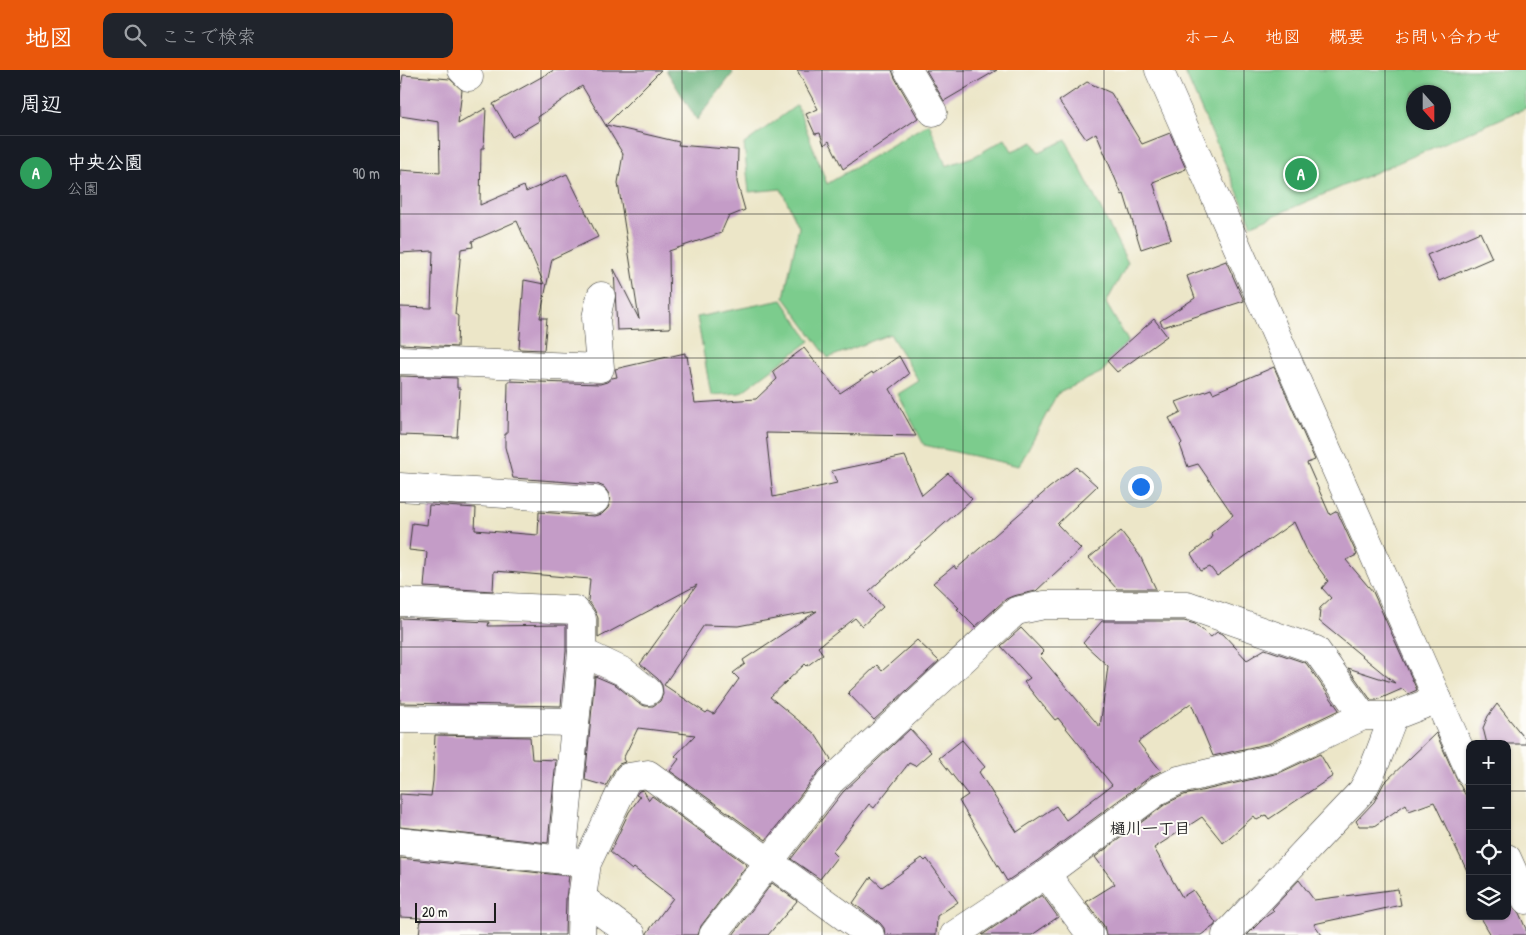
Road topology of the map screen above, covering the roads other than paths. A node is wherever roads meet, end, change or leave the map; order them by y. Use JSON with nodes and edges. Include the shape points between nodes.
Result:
{"nodes":[{"id":1,"x":908,"y":70,"type":"edge"},
{"id":2,"x":1159,"y":70,"type":"edge"},
{"id":3,"x":933,"y":112,"type":"dead end"},
{"id":4,"x":601,"y":296,"type":"dead end"},
{"id":5,"x":400,"y":360,"type":"edge"},
{"id":6,"x":400,"y":487,"type":"edge"},
{"id":7,"x":594,"y":500,"type":"dead end"},
{"id":8,"x":400,"y":602,"type":"edge"},
{"id":9,"x":582,"y":652,"type":"junction"},
{"id":10,"x":648,"y":691,"type":"dead end"},
{"id":11,"x":1438,"y":699,"type":"junction"},
{"id":12,"x":1363,"y":716,"type":"junction"},
{"id":13,"x":1394,"y":716,"type":"junction"},
{"id":14,"x":400,"y":719,"type":"edge"},
{"id":15,"x":575,"y":722,"type":"junction"},
{"id":16,"x":1466,"y":763,"type":"edge"},
{"id":17,"x":400,"y":842,"type":"edge"},
{"id":18,"x":575,"y":861,"type":"junction"},
{"id":19,"x":768,"y":861,"type":"junction"},
{"id":20,"x":1511,"y":867,"type":"edge"},
{"id":21,"x":1046,"y":874,"type":"junction"},
{"id":22,"x":582,"y":898,"type":"junction"},
{"id":23,"x":1526,"y":900,"type":"edge"},
{"id":24,"x":581,"y":935,"type":"edge"},
{"id":25,"x":632,"y":935,"type":"edge"},
{"id":26,"x":713,"y":935,"type":"edge"},
{"id":27,"x":870,"y":935,"type":"edge"},
{"id":28,"x":954,"y":935,"type":"edge"},
{"id":29,"x":1091,"y":935,"type":"edge"},
{"id":30,"x":1226,"y":935,"type":"edge"}],
"edges":[{"from":1,"to":3,"type":"street"},
{"from":2,"to":11,"type":"street"},
{"from":4,"to":5,"type":"street","via":[[596,318],[600,368]]},
{"from":6,"to":7,"type":"street"},
{"from":8,"to":9,"type":"street","via":[[575,610],[582,619]]},
{"from":9,"to":10,"type":"street","via":[[624,672]]},
{"from":9,"to":15,"type":"street"},
{"from":11,"to":13,"type":"street"},
{"from":11,"to":16,"type":"street"},
{"from":12,"to":13,"type":"street"},
{"from":12,"to":19,"type":"street","via":[[1316,650],[1187,606],[1044,605],[1016,611],[831,781]]},
{"from":12,"to":21,"type":"street","via":[[1275,758],[1172,783]]},
{"from":13,"to":30,"type":"street","via":[[1371,777],[1362,791]]},
{"from":14,"to":15,"type":"street"},
{"from":15,"to":18,"type":"street"},
{"from":17,"to":18,"type":"street"},
{"from":18,"to":19,"type":"street","via":[[628,777],[648,774]]},
{"from":18,"to":22,"type":"street"},
{"from":19,"to":26,"type":"street"},
{"from":19,"to":27,"type":"street"},
{"from":20,"to":23,"type":"street"},
{"from":21,"to":28,"type":"street"},
{"from":21,"to":29,"type":"street"},
{"from":22,"to":24,"type":"street"},
{"from":22,"to":25,"type":"street"}]}
